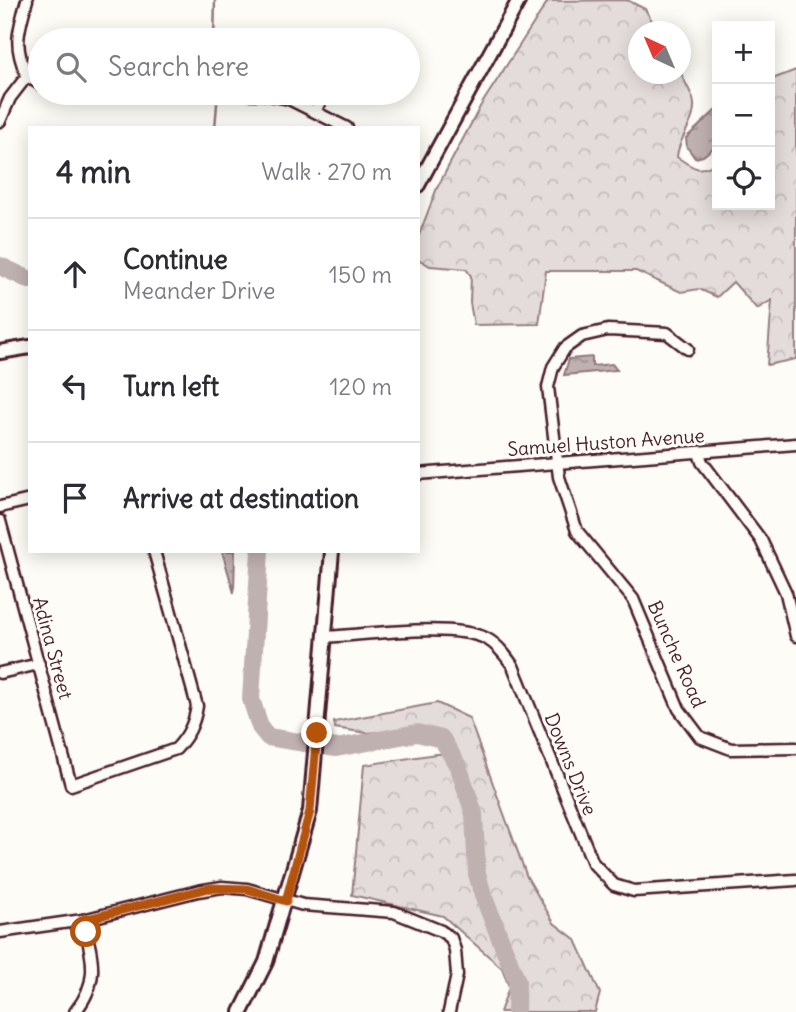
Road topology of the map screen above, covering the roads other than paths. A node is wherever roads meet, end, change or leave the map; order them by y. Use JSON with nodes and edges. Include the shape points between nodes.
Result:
{"nodes":[{"id":1,"x":27,"y":0,"type":"edge"},
{"id":2,"x":519,"y":0,"type":"edge"},
{"id":3,"x":27,"y":76,"type":"joint"},
{"id":4,"x":304,"y":105,"type":"edge"},
{"id":5,"x":318,"y":105,"type":"edge"},
{"id":6,"x":316,"y":110,"type":"junction"},
{"id":7,"x":0,"y":121,"type":"edge"},
{"id":8,"x":344,"y":126,"type":"edge"},
{"id":9,"x":422,"y":169,"type":"edge"},
{"id":10,"x":28,"y":346,"type":"edge"},
{"id":11,"x":688,"y":349,"type":"dead end"},
{"id":12,"x":0,"y":352,"type":"edge"},
{"id":13,"x":796,"y":444,"type":"edge"},
{"id":14,"x":699,"y":453,"type":"junction"},
{"id":15,"x":556,"y":464,"type":"junction"},
{"id":16,"x":420,"y":474,"type":"edge"},
{"id":17,"x":28,"y":500,"type":"edge"},
{"id":18,"x":0,"y":507,"type":"edge"},
{"id":19,"x":0,"y":521,"type":"edge"},
{"id":20,"x":154,"y":553,"type":"edge"},
{"id":21,"x":332,"y":553,"type":"edge"},
{"id":22,"x":796,"y":636,"type":"edge"},
{"id":23,"x":325,"y":637,"type":"junction"},
{"id":24,"x":39,"y":664,"type":"junction"},
{"id":25,"x":0,"y":673,"type":"edge"},
{"id":26,"x":796,"y":748,"type":"edge"},
{"id":27,"x":796,"y":880,"type":"edge"},
{"id":28,"x":286,"y":901,"type":"junction"},
{"id":29,"x":83,"y":920,"type":"junction"},
{"id":30,"x":0,"y":932,"type":"edge"},
{"id":31,"x":75,"y":1012,"type":"edge"},
{"id":32,"x":241,"y":1012,"type":"edge"},
{"id":33,"x":449,"y":1012,"type":"edge"}],
"edges":[{"from":1,"to":3,"type":"street","via":[[16,37],[18,57]]},
{"from":2,"to":9,"type":"street"},
{"from":3,"to":7,"type":"street"},
{"from":4,"to":6,"type":"street"},
{"from":5,"to":6,"type":"street"},
{"from":6,"to":8,"type":"street"},
{"from":10,"to":12,"type":"street"},
{"from":11,"to":15,"type":"street","name":"Bunche Road","via":[[667,333],[608,330],[582,336],[565,348],[548,387]]},
{"from":13,"to":14,"type":"street","name":"Samuel Huston Avenue"},
{"from":14,"to":15,"type":"street","name":"Samuel Huston Avenue"},
{"from":14,"to":22,"type":"street","via":[[761,540],[786,593]]},
{"from":15,"to":16,"type":"street","name":"Samuel Huston Avenue"},
{"from":15,"to":26,"type":"street","name":"Bunche Road","via":[[577,531],[634,599],[679,709],[700,737],[731,749]]},
{"from":17,"to":18,"type":"street"},
{"from":19,"to":24,"type":"street","name":"Adina Street"},
{"from":20,"to":24,"type":"street","name":"Adina Street","via":[[197,706],[194,725],[176,750],[72,785]]},
{"from":21,"to":23,"type":"street"},
{"from":23,"to":27,"type":"street","name":"Downs Drive","via":[[448,630],[486,638],[496,645],[513,666],[593,863],[614,886],[634,891]]},
{"from":23,"to":28,"type":"street","via":[[310,811]]},
{"from":24,"to":25,"type":"street"},
{"from":28,"to":29,"type":"street","via":[[247,889],[209,888]]},
{"from":28,"to":32,"type":"street","via":[[262,971]]},
{"from":28,"to":33,"type":"street","via":[[394,912],[447,934],[454,944],[457,975]]},
{"from":29,"to":30,"type":"street"},
{"from":29,"to":31,"type":"street","via":[[93,974],[88,993]]}]}
